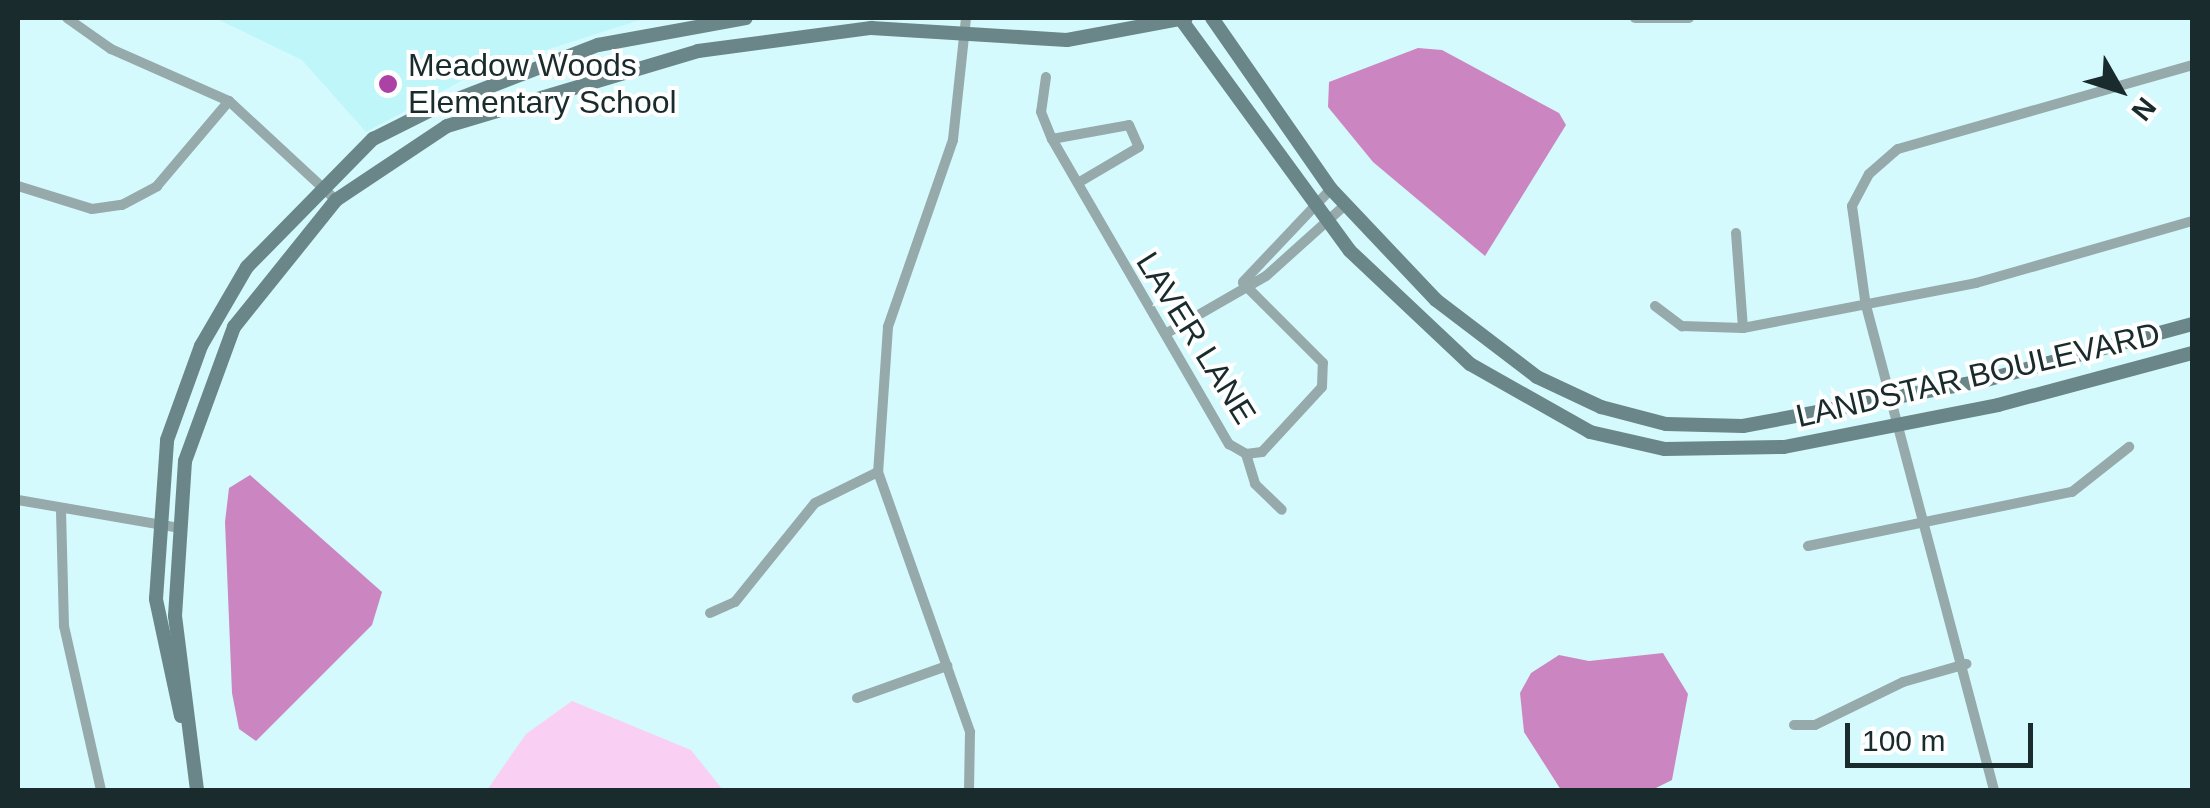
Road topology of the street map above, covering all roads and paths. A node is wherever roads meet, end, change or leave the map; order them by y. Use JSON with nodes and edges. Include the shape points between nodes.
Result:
{"nodes":[{"id":1,"x":67,"y":18,"type":"edge"},
{"id":2,"x":746,"y":18,"type":"edge"},
{"id":3,"x":1182,"y":18,"type":"edge"},
{"id":4,"x":1212,"y":18,"type":"edge"},
{"id":5,"x":1634,"y":18,"type":"edge"},
{"id":6,"x":1689,"y":18,"type":"edge"},
{"id":7,"x":965,"y":25,"type":"edge"},
{"id":8,"x":2192,"y":64,"type":"edge"},
{"id":9,"x":1046,"y":76,"type":"dead end"},
{"id":10,"x":229,"y":102,"type":"junction"},
{"id":11,"x":1052,"y":138,"type":"junction"},
{"id":12,"x":1078,"y":182,"type":"junction"},
{"id":13,"x":320,"y":185,"type":"junction"},
{"id":14,"x":18,"y":186,"type":"edge"},
{"id":15,"x":1331,"y":189,"type":"junction"},
{"id":16,"x":336,"y":200,"type":"junction"},
{"id":17,"x":1345,"y":205,"type":"junction"},
{"id":18,"x":1310,"y":206,"type":"junction"},
{"id":19,"x":318,"y":216,"type":"junction"},
{"id":20,"x":2192,"y":222,"type":"edge"},
{"id":21,"x":1325,"y":223,"type":"junction"},
{"id":22,"x":1736,"y":233,"type":"dead end"},
{"id":23,"x":1242,"y":283,"type":"junction"},
{"id":24,"x":1655,"y":306,"type":"dead end"},
{"id":25,"x":1866,"y":307,"type":"junction"},
{"id":26,"x":2192,"y":324,"type":"edge"},
{"id":27,"x":1742,"y":328,"type":"junction"},
{"id":28,"x":1168,"y":332,"type":"junction"},
{"id":29,"x":2192,"y":353,"type":"edge"},
{"id":30,"x":1892,"y":400,"type":"junction"},
{"id":31,"x":1899,"y":425,"type":"junction"},
{"id":32,"x":2129,"y":447,"type":"dead end"},
{"id":33,"x":1246,"y":454,"type":"junction"},
{"id":34,"x":878,"y":472,"type":"junction"},
{"id":35,"x":18,"y":500,"type":"edge"},
{"id":36,"x":1282,"y":510,"type":"dead end"},
{"id":37,"x":61,"y":511,"type":"junction"},
{"id":38,"x":1929,"y":519,"type":"junction"},
{"id":39,"x":156,"y":521,"type":"junction"},
{"id":40,"x":175,"y":527,"type":"junction"},
{"id":41,"x":1808,"y":546,"type":"dead end"},
{"id":42,"x":710,"y":613,"type":"dead end"},
{"id":43,"x":1966,"y":664,"type":"junction"},
{"id":44,"x":947,"y":666,"type":"junction"},
{"id":45,"x":858,"y":698,"type":"dead end"},
{"id":46,"x":1794,"y":725,"type":"dead end"},
{"id":47,"x":196,"y":764,"type":"junction"},
{"id":48,"x":102,"y":790,"type":"edge"},
{"id":49,"x":198,"y":790,"type":"edge"},
{"id":50,"x":969,"y":790,"type":"edge"},
{"id":51,"x":1994,"y":790,"type":"edge"}],
"edges":[{"from":1,"to":10,"type":"street","via":[[111,49]]},
{"from":2,"to":13,"type":"street","via":[[598,45],[513,73],[373,140]]},
{"from":3,"to":7,"type":"street","via":[[1068,40]]},
{"from":3,"to":18,"type":"street","name":"LANDSTAR BOULEVARD"},
{"from":4,"to":15,"type":"street","name":"LANDSTAR BOULEVARD"},
{"from":5,"to":6,"type":"street"},
{"from":7,"to":16,"type":"street","via":[[796,32],[620,68],[447,126]]},
{"from":7,"to":34,"type":"street","via":[[952,140],[888,327]]},
{"from":8,"to":25,"type":"street","via":[[1898,149],[1868,174],[1852,206]]},
{"from":9,"to":11,"type":"street","name":"LAVER LANE","via":[[1041,112]]},
{"from":10,"to":13,"type":"street"},
{"from":10,"to":14,"type":"street","via":[[157,186],[122,204],[92,209]]},
{"from":11,"to":12,"type":"street","name":"LAVER LANE"},
{"from":11,"to":12,"type":"street","via":[[1129,125],[1140,147]]},
{"from":12,"to":28,"type":"street","name":"LAVER LANE"},
{"from":13,"to":16,"type":"street"},
{"from":13,"to":19,"type":"street"},
{"from":13,"to":39,"type":"street","via":[[246,267],[201,346],[168,440]]},
{"from":15,"to":17,"type":"street","name":"LANDSTAR BOULEVARD"},
{"from":15,"to":18,"type":"street"},
{"from":16,"to":19,"type":"street"},
{"from":17,"to":21,"type":"street"},
{"from":17,"to":30,"type":"street","name":"LANDSTAR BOULEVARD","via":[[1486,342],[1601,407],[1666,424],[1743,426]]},
{"from":18,"to":21,"type":"street","name":"LANDSTAR BOULEVARD"},
{"from":18,"to":23,"type":"street"},
{"from":19,"to":40,"type":"street","via":[[234,327],[194,428]]},
{"from":20,"to":25,"type":"street"},
{"from":21,"to":23,"type":"street","via":[[1266,276]]},
{"from":21,"to":31,"type":"street","name":"LANDSTAR BOULEVARD","via":[[1470,364],[1590,432],[1666,449],[1738,451]]},
{"from":22,"to":27,"type":"street"},
{"from":23,"to":28,"type":"street"},
{"from":23,"to":33,"type":"street","name":"LAVER LANE","via":[[1324,364],[1322,388],[1262,452]]},
{"from":24,"to":27,"type":"street","via":[[1682,326]]},
{"from":25,"to":27,"type":"street"},
{"from":25,"to":30,"type":"street"},
{"from":26,"to":30,"type":"street","name":"LANDSTAR BOULEVARD"},
{"from":28,"to":33,"type":"street","name":"LAVER LANE","via":[[1229,444]]},
{"from":29,"to":31,"type":"street","name":"LANDSTAR BOULEVARD"},
{"from":30,"to":31,"type":"street"},
{"from":31,"to":38,"type":"street"},
{"from":32,"to":38,"type":"street","via":[[2072,492]]},
{"from":33,"to":36,"type":"street","via":[[1255,484]]},
{"from":34,"to":42,"type":"street","via":[[815,503],[735,602]]},
{"from":34,"to":44,"type":"street"},
{"from":35,"to":37,"type":"street"},
{"from":37,"to":39,"type":"street"},
{"from":37,"to":48,"type":"street","via":[[64,626]]},
{"from":38,"to":41,"type":"street"},
{"from":38,"to":43,"type":"street"},
{"from":39,"to":40,"type":"street"},
{"from":39,"to":47,"type":"street","via":[[156,599]]},
{"from":40,"to":47,"type":"street","via":[[174,616]]},
{"from":43,"to":46,"type":"street","via":[[1903,682],[1815,725]]},
{"from":43,"to":51,"type":"street"},
{"from":44,"to":45,"type":"street"},
{"from":44,"to":50,"type":"street","via":[[970,732]]},
{"from":47,"to":49,"type":"street"}]}
